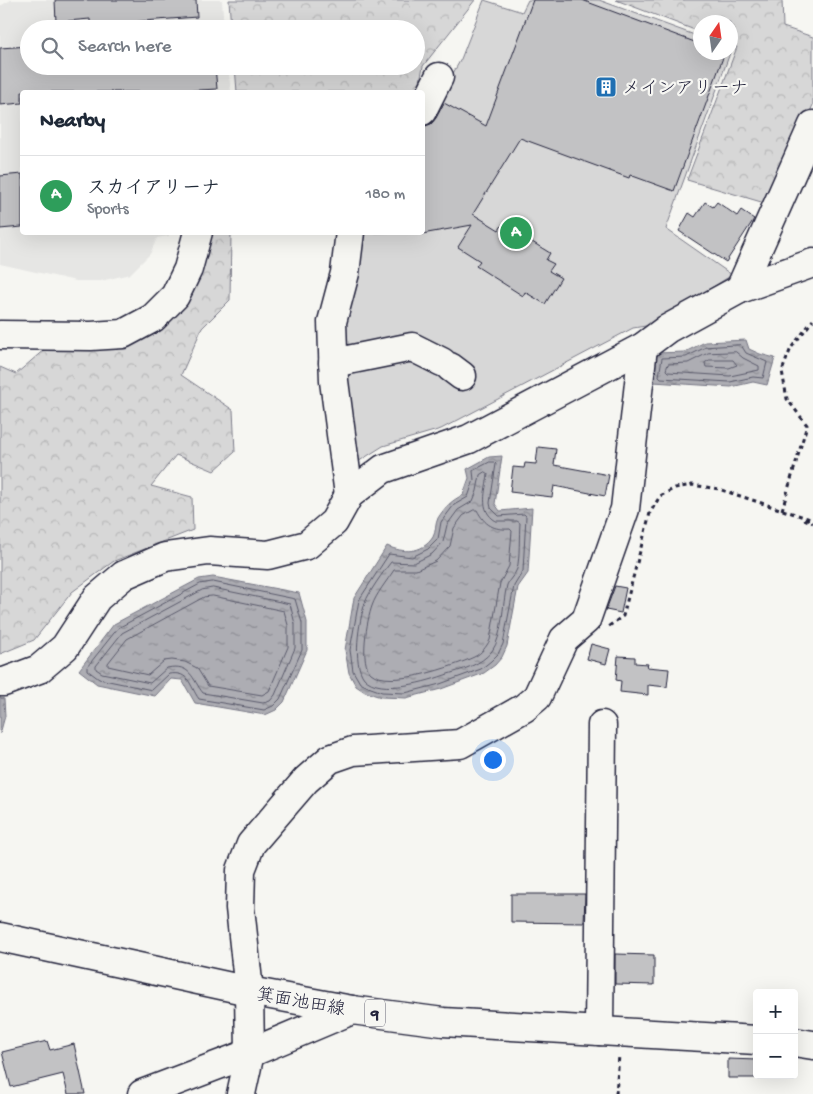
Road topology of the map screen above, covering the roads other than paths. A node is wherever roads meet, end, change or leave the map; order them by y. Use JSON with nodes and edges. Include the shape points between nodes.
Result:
{"nodes":[{"id":1,"x":439,"y":78,"type":"dead end"},
{"id":2,"x":425,"y":105,"type":"edge"},
{"id":3,"x":813,"y":125,"type":"edge"},
{"id":4,"x":197,"y":235,"type":"edge"},
{"id":5,"x":350,"y":235,"type":"edge"},
{"id":6,"x":813,"y":263,"type":"edge"},
{"id":7,"x":740,"y":289,"type":"junction"},
{"id":8,"x":0,"y":335,"type":"edge"},
{"id":9,"x":643,"y":348,"type":"junction"},
{"id":10,"x":333,"y":363,"type":"junction"},
{"id":11,"x":451,"y":368,"type":"dead end"},
{"id":12,"x":349,"y":495,"type":"junction"},
{"id":13,"x":0,"y":682,"type":"edge"},
{"id":14,"x":602,"y":725,"type":"dead end"},
{"id":15,"x":0,"y":937,"type":"edge"},
{"id":16,"x":248,"y":991,"type":"junction"},
{"id":17,"x":352,"y":1010,"type":"junction"},
{"id":18,"x":610,"y":1032,"type":"junction"},
{"id":19,"x":753,"y":1040,"type":"edge"},
{"id":20,"x":798,"y":1042,"type":"edge"},
{"id":21,"x":813,"y":1044,"type":"edge"},
{"id":22,"x":250,"y":1053,"type":"junction"},
{"id":23,"x":142,"y":1094,"type":"edge"},
{"id":24,"x":241,"y":1094,"type":"edge"}],
"edges":[{"from":1,"to":2,"type":"street"},
{"from":3,"to":7,"type":"street"},
{"from":4,"to":8,"type":"street","via":[[188,270],[175,296],[153,318],[123,334]]},
{"from":5,"to":10,"type":"street","via":[[345,273],[332,322]]},
{"from":6,"to":7,"type":"street"},
{"from":7,"to":9,"type":"street","via":[[667,329]]},
{"from":9,"to":12,"type":"street","via":[[469,439],[383,468]]},
{"from":9,"to":16,"type":"street","via":[[625,509],[586,620],[564,639],[537,697],[500,722],[460,744],[353,751],[330,759],[306,780],[251,844],[241,870],[240,908]]},
{"from":10,"to":11,"type":"street","via":[[412,347]]},
{"from":10,"to":12,"type":"street"},
{"from":12,"to":13,"type":"street","via":[[334,522],[307,545],[268,555],[209,551],[165,557],[124,575],[97,598],[65,647],[39,669]]},
{"from":14,"to":18,"type":"street"},
{"from":15,"to":16,"type":"street","name":"箕面池田線","number":"9"},
{"from":16,"to":17,"type":"street","name":"箕面池田線","number":"9"},
{"from":16,"to":22,"type":"street"},
{"from":17,"to":18,"type":"street","name":"箕面池田線","number":"9","via":[[443,1022]]},
{"from":17,"to":22,"type":"street"},
{"from":18,"to":19,"type":"street","name":"箕面池田線","number":"9"},
{"from":20,"to":21,"type":"street"},
{"from":22,"to":23,"type":"street"},
{"from":22,"to":24,"type":"street"}]}
